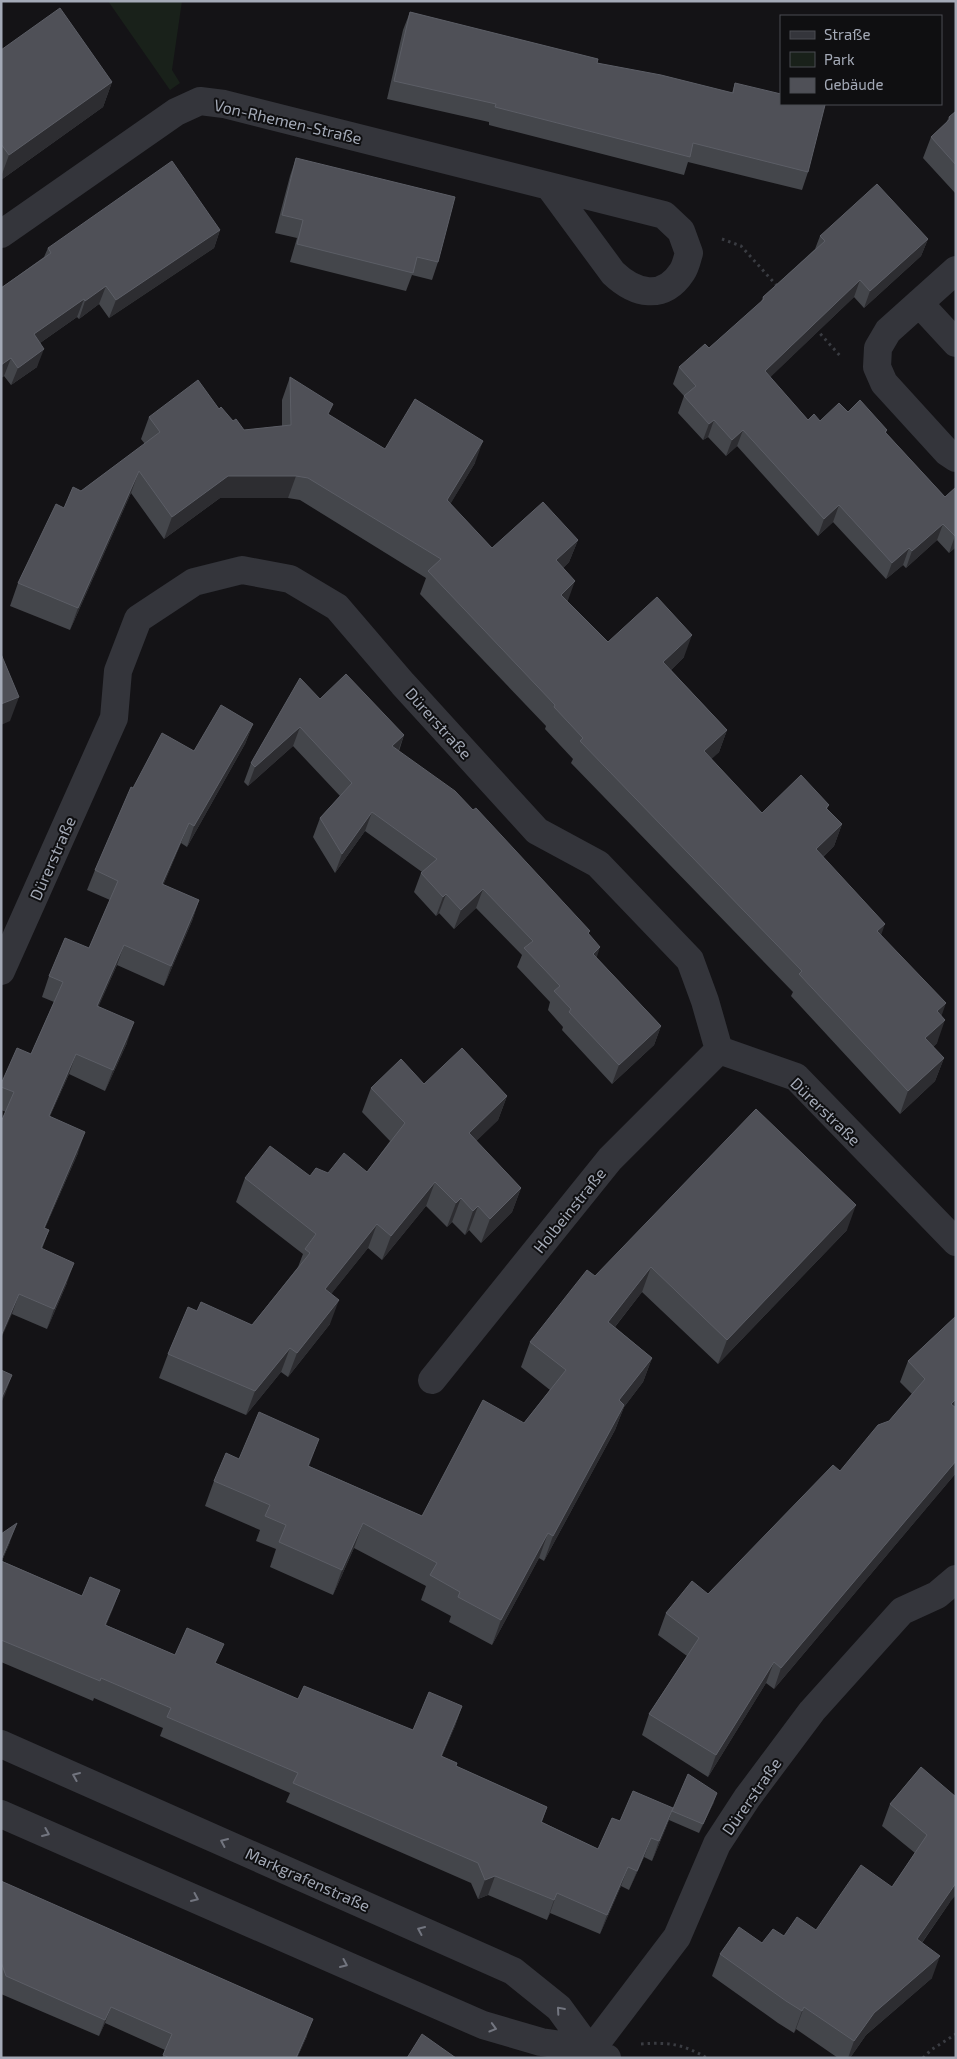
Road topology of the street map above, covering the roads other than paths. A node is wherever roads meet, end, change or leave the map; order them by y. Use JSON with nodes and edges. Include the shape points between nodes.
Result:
{"nodes":[{"id":1,"x":549,"y":186,"type":"junction"},
{"id":2,"x":1,"y":234,"type":"edge"},
{"id":3,"x":956,"y":270,"type":"edge"},
{"id":4,"x":919,"y":303,"type":"junction"},
{"id":5,"x":956,"y":343,"type":"edge"},
{"id":6,"x":956,"y":458,"type":"edge"},
{"id":7,"x":1,"y":971,"type":"edge"},
{"id":8,"x":719,"y":1050,"type":"junction"},
{"id":9,"x":956,"y":1242,"type":"edge"},
{"id":10,"x":432,"y":1380,"type":"dead end"},
{"id":11,"x":956,"y":1579,"type":"edge"},
{"id":12,"x":1,"y":1744,"type":"edge"},
{"id":13,"x":1,"y":1814,"type":"edge"},
{"id":14,"x":594,"y":2055,"type":"edge"}],
"edges":[{"from":1,"to":1,"type":"street","name":"Von-Rhemen-Straße","via":[[626,285],[641,292],[664,288],[682,272],[689,253],[681,231],[664,215]]},
{"from":1,"to":2,"type":"street","name":"Von-Rhemen-Straße","via":[[224,104],[200,102],[176,112]]},
{"from":3,"to":4,"type":"street"},
{"from":4,"to":5,"type":"street"},
{"from":4,"to":6,"type":"street","via":[[888,331],[878,348],[877,367],[884,384]]},
{"from":7,"to":8,"type":"street","name":"Dürerstraße","via":[[114,718],[118,671],[138,619],[194,582],[242,570],[290,579],[337,608],[537,831],[598,864],[690,960]]},
{"from":8,"to":9,"type":"street","name":"Dürerstraße","via":[[796,1077]]},
{"from":8,"to":10,"type":"street","name":"Holbeinstraße","via":[[610,1159]]},
{"from":11,"to":14,"type":"street","name":"Dürerstraße","via":[[937,1595],[902,1611],[812,1711],[717,1844],[677,1937]]},
{"from":14,"to":12,"type":"street","name":"Markgrafenstraße","one_way":true,"via":[[559,2008],[513,1971]]},
{"from":13,"to":14,"type":"street","one_way":true,"via":[[483,2025]]}]}
